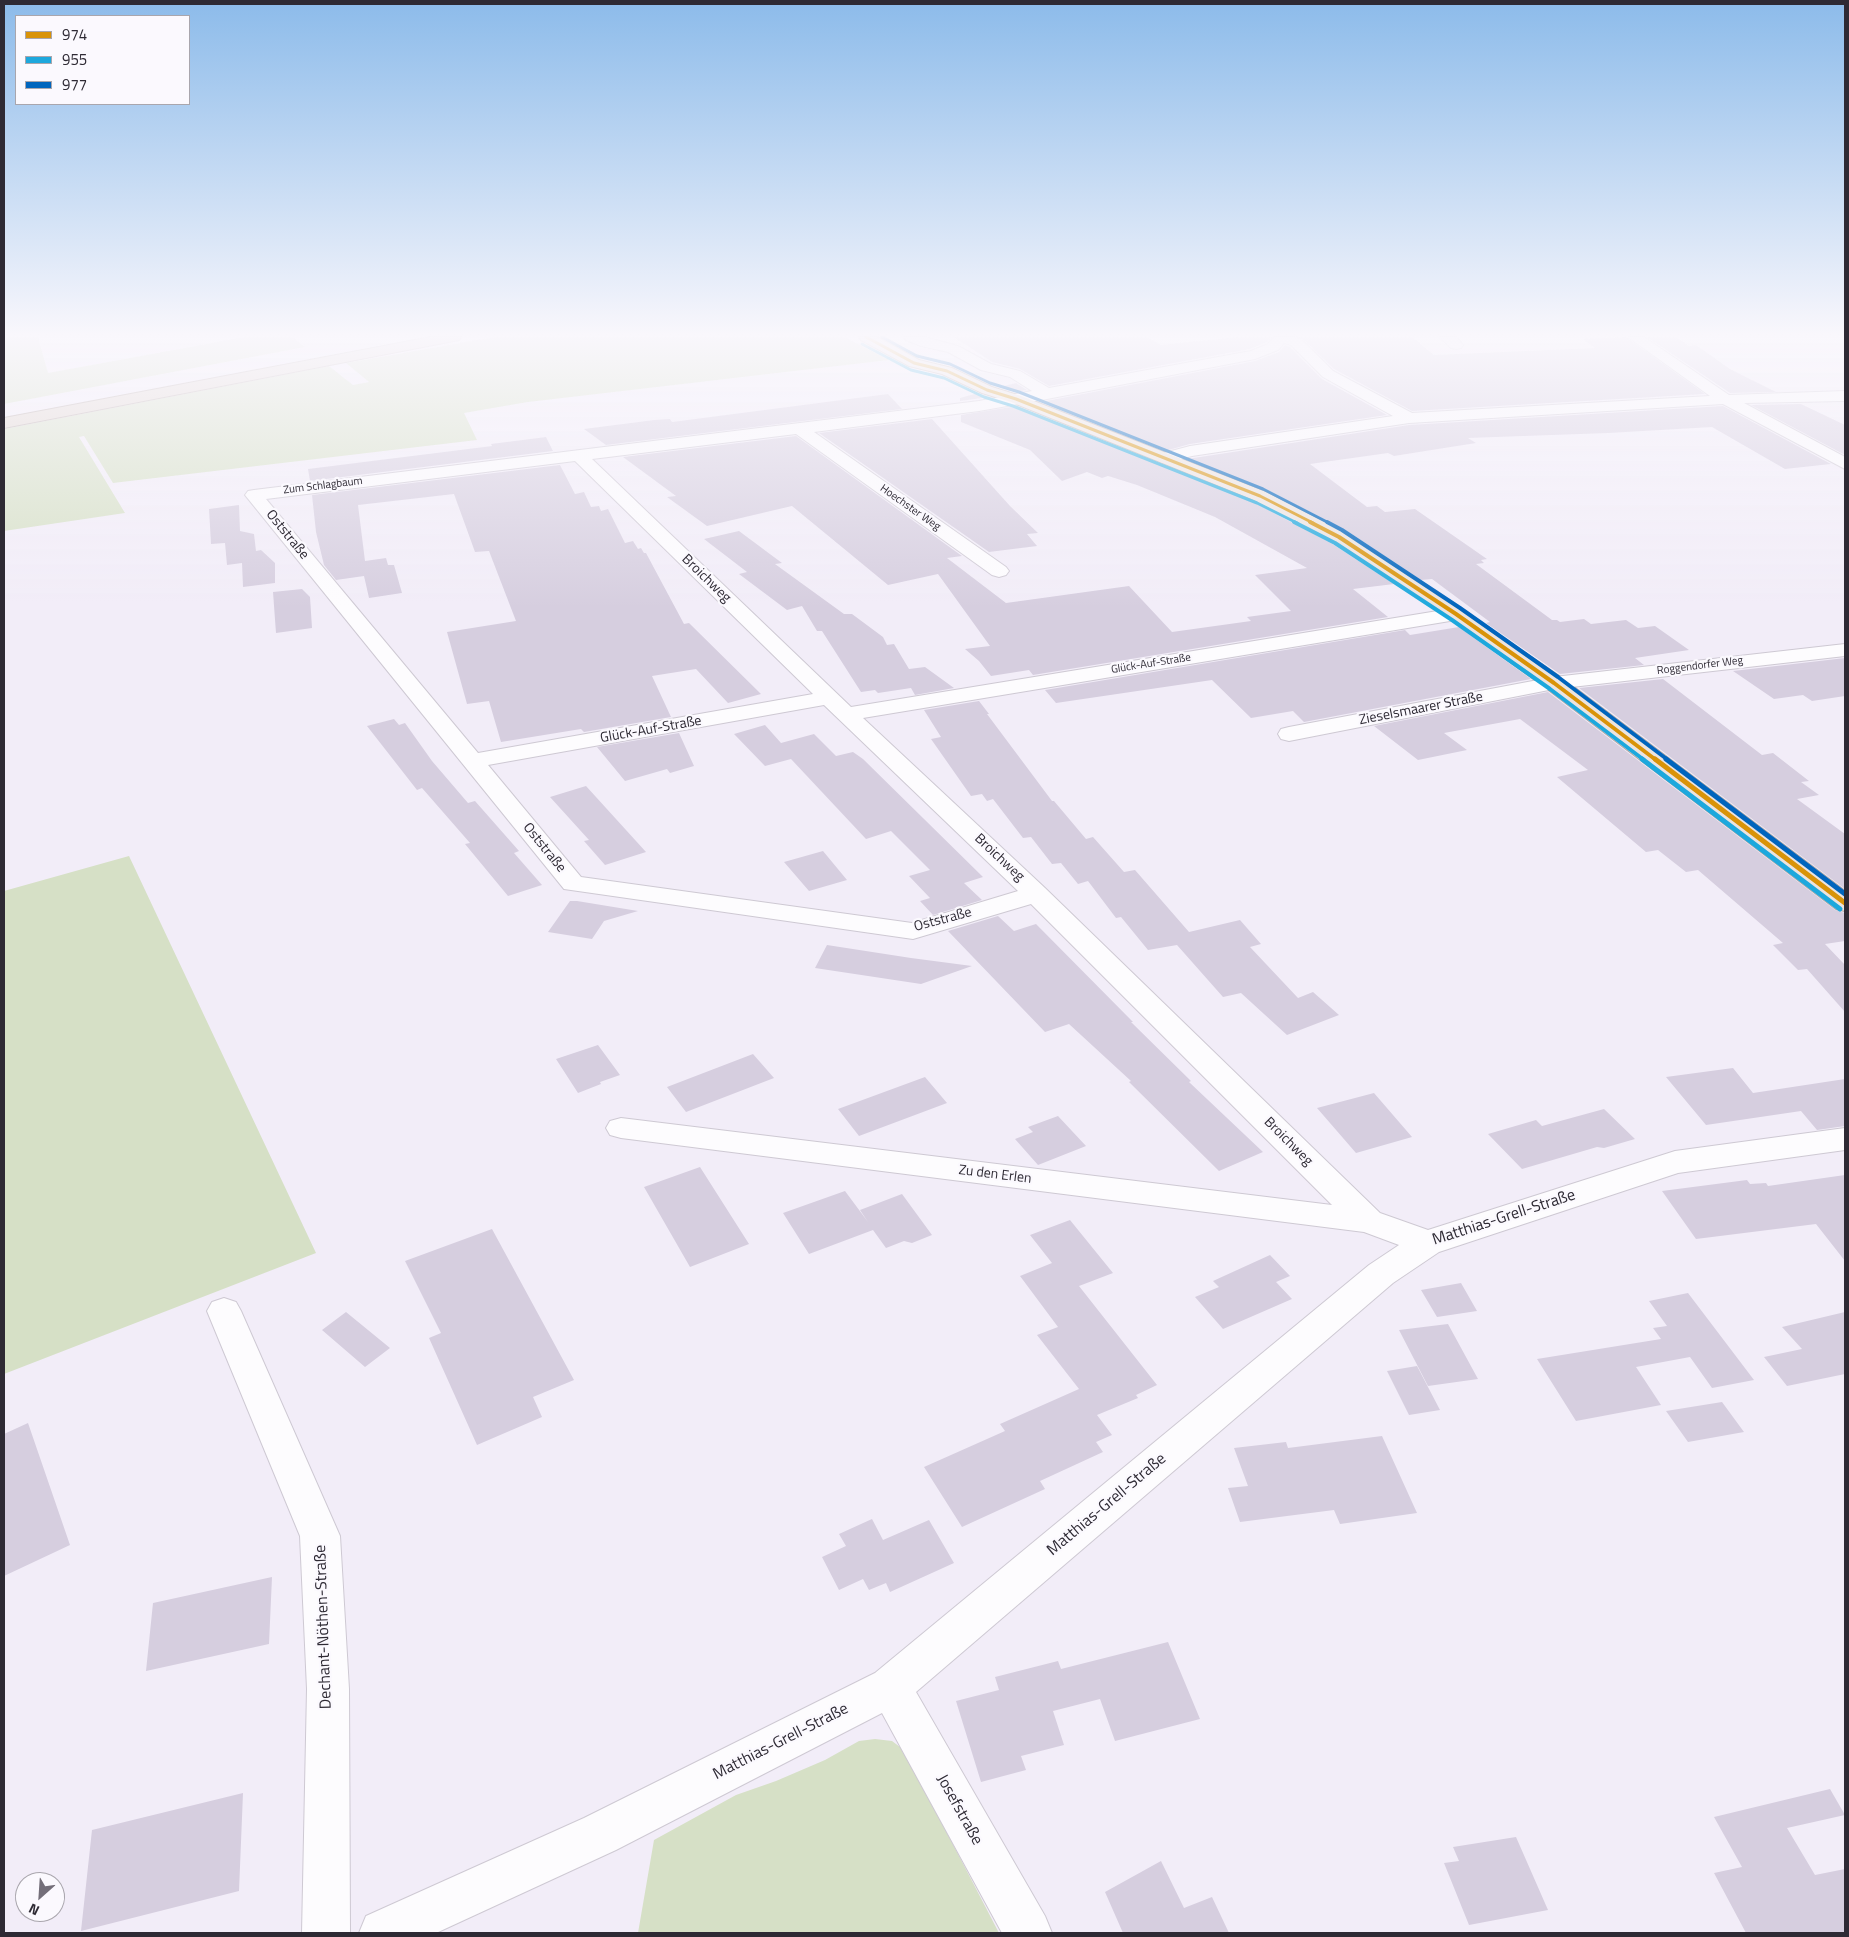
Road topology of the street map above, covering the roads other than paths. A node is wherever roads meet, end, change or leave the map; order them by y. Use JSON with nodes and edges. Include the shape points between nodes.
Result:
{"nodes":[{"id":1,"x":803,"y":427,"type":"edge"},
{"id":2,"x":1088,"y":427,"type":"edge"},
{"id":3,"x":1347,"y":427,"type":"edge"},
{"id":4,"x":1777,"y":427,"type":"edge"},
{"id":5,"x":798,"y":428,"type":"junction"},
{"id":6,"x":579,"y":456,"type":"junction"},
{"id":7,"x":1166,"y":458,"type":"junction"},
{"id":8,"x":1845,"y":464,"type":"edge"},
{"id":9,"x":254,"y":494,"type":"joint"},
{"id":10,"x":999,"y":571,"type":"dead end"},
{"id":11,"x":1456,"y":614,"type":"junction"},
{"id":12,"x":1845,"y":650,"type":"edge"},
{"id":13,"x":1554,"y":683,"type":"junction"},
{"id":14,"x":838,"y":706,"type":"junction"},
{"id":15,"x":1289,"y":734,"type":"dead end"},
{"id":16,"x":472,"y":761,"type":"junction"},
{"id":17,"x":1036,"y":894,"type":"junction"},
{"id":18,"x":1845,"y":903,"type":"edge"},
{"id":19,"x":621,"y":1128,"type":"dead end"},
{"id":20,"x":1845,"y":1139,"type":"edge"},
{"id":21,"x":1368,"y":1222,"type":"junction"},
{"id":22,"x":1427,"y":1243,"type":"junction"},
{"id":23,"x":224,"y":1311,"type":"dead end"},
{"id":24,"x":890,"y":1687,"type":"junction"},
{"id":25,"x":326,"y":1933,"type":"edge"},
{"id":26,"x":383,"y":1933,"type":"edge"},
{"id":27,"x":1028,"y":1933,"type":"edge"}],
"edges":[{"from":1,"to":5,"type":"street","name":"Zum Schlagbaum"},
{"from":2,"to":7,"type":"main road"},
{"from":3,"to":7,"type":"street","via":[[1190,451]]},
{"from":4,"to":8,"type":"street"},
{"from":5,"to":6,"type":"street","name":"Zum Schlagbaum"},
{"from":5,"to":10,"type":"street","name":"Hoechster Weg"},
{"from":6,"to":9,"type":"street","name":"Zum Schlagbaum"},
{"from":6,"to":14,"type":"street","name":"Broichweg"},
{"from":7,"to":11,"type":"main road","via":[[1260,496],[1339,538]]},
{"from":9,"to":16,"type":"street","name":"Oststraße"},
{"from":11,"to":13,"type":"main road"},
{"from":11,"to":14,"type":"street","name":"Glück-Auf-Straße"},
{"from":12,"to":13,"type":"street","name":"Roggendorfer Weg"},
{"from":13,"to":15,"type":"street","name":"Zieselsmaarer Straße"},
{"from":13,"to":18,"type":"main road"},
{"from":14,"to":16,"type":"street","name":"Glück-Auf-Straße"},
{"from":14,"to":17,"type":"street","name":"Broichweg"},
{"from":16,"to":17,"type":"street","name":"Oststraße","via":[[573,884],[913,930]]},
{"from":17,"to":21,"type":"street","name":"Broichweg"},
{"from":19,"to":21,"type":"street","name":"Zu den Erlen"},
{"from":20,"to":22,"type":"street","name":"Matthias-Grell-Straße","via":[[1675,1162]]},
{"from":21,"to":22,"type":"street","name":"Broichweg"},
{"from":22,"to":24,"type":"street","name":"Matthias-Grell-Straße","via":[[1381,1274]]},
{"from":23,"to":25,"type":"street","name":"Dechant-Nöthen-Straße","via":[[320,1536],[328,1689]]},
{"from":24,"to":26,"type":"street","name":"Matthias-Grell-Straße","via":[[600,1834]]},
{"from":24,"to":27,"type":"street","name":"Josefstraße"}]}
